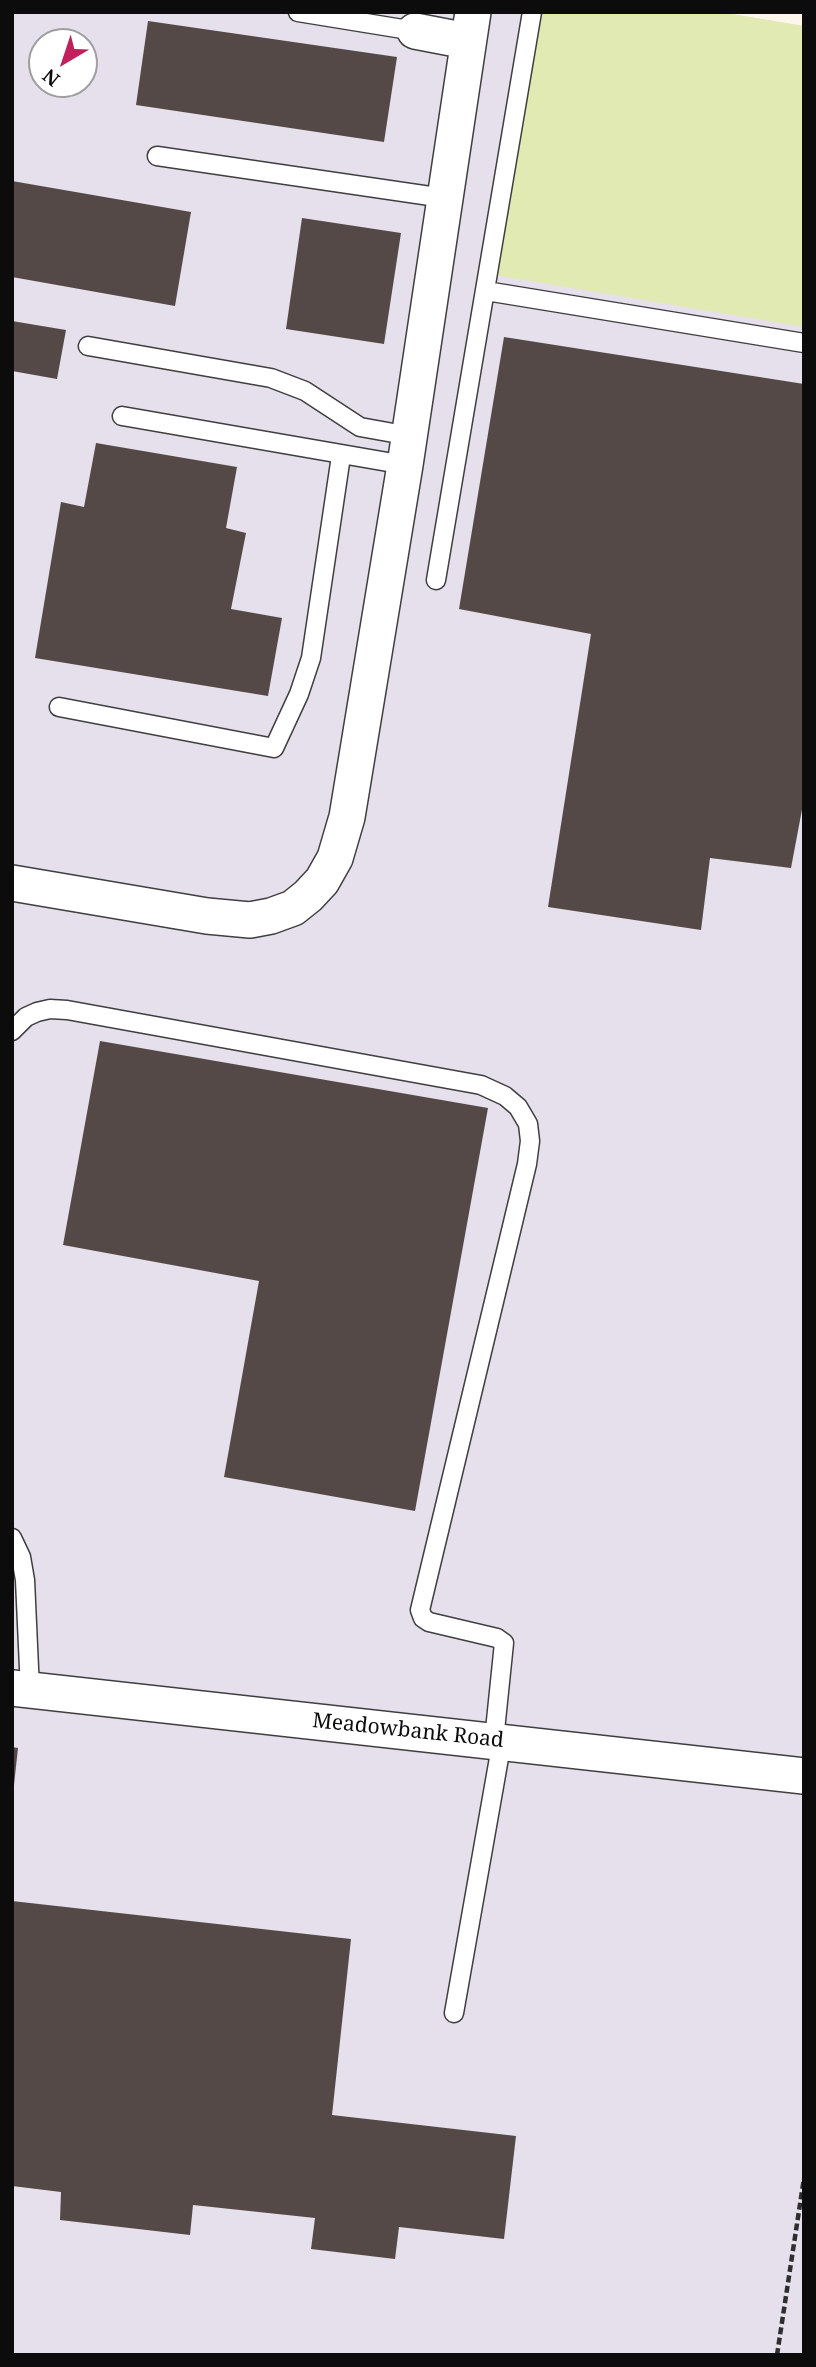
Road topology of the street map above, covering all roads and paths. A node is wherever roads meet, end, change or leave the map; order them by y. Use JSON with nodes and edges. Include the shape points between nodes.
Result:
{"nodes":[{"id":1,"x":298,"y":12,"type":"edge"},
{"id":2,"x":532,"y":12,"type":"edge"},
{"id":3,"x":470,"y":27,"type":"edge"},
{"id":4,"x":415,"y":31,"type":"joint"},
{"id":5,"x":157,"y":156,"type":"dead end"},
{"id":6,"x":444,"y":198,"type":"junction"},
{"id":7,"x":486,"y":291,"type":"junction"},
{"id":8,"x":804,"y":343,"type":"edge"},
{"id":9,"x":88,"y":346,"type":"dead end"},
{"id":10,"x":122,"y":416,"type":"dead end"},
{"id":11,"x":408,"y":451,"type":"junction"},
{"id":12,"x":341,"y":456,"type":"junction"},
{"id":13,"x":436,"y":580,"type":"dead end"},
{"id":14,"x":59,"y":707,"type":"dead end"},
{"id":15,"x":12,"y":883,"type":"edge"},
{"id":16,"x":12,"y":1031,"type":"edge"},
{"id":17,"x":12,"y":1538,"type":"edge"},
{"id":18,"x":21,"y":1689,"type":"edge"},
{"id":19,"x":498,"y":1741,"type":"junction"},
{"id":20,"x":804,"y":1776,"type":"edge"},
{"id":21,"x":454,"y":2013,"type":"dead end"},
{"id":22,"x":804,"y":2178,"type":"edge"},
{"id":23,"x":778,"y":2355,"type":"edge"}],
"edges":[{"from":1,"to":4,"type":"lane"},
{"from":2,"to":7,"type":"lane"},
{"from":3,"to":4,"type":"street"},
{"from":3,"to":6,"type":"street"},
{"from":5,"to":6,"type":"lane"},
{"from":6,"to":11,"type":"street"},
{"from":7,"to":8,"type":"lane"},
{"from":7,"to":13,"type":"lane"},
{"from":9,"to":11,"type":"lane","via":[[271,378],[305,391]]},
{"from":10,"to":12,"type":"lane"},
{"from":11,"to":12,"type":"lane"},
{"from":11,"to":15,"type":"street","via":[[347,817],[335,859],[322,881],[293,908],[250,920]]},
{"from":12,"to":14,"type":"lane","via":[[311,658],[274,748]]},
{"from":16,"to":19,"type":"lane","via":[[37,1012],[67,1010],[481,1085],[518,1107],[528,1124],[527,1164],[419,1610],[429,1622],[504,1643]]},
{"from":17,"to":18,"type":"lane","via":[[25,1580]]},
{"from":18,"to":19,"type":"street","name":"Meadowbank Road"},
{"from":19,"to":20,"type":"street","name":"Meadowbank Road"},
{"from":19,"to":21,"type":"lane"},
{"from":22,"to":23,"type":"path"}]}
